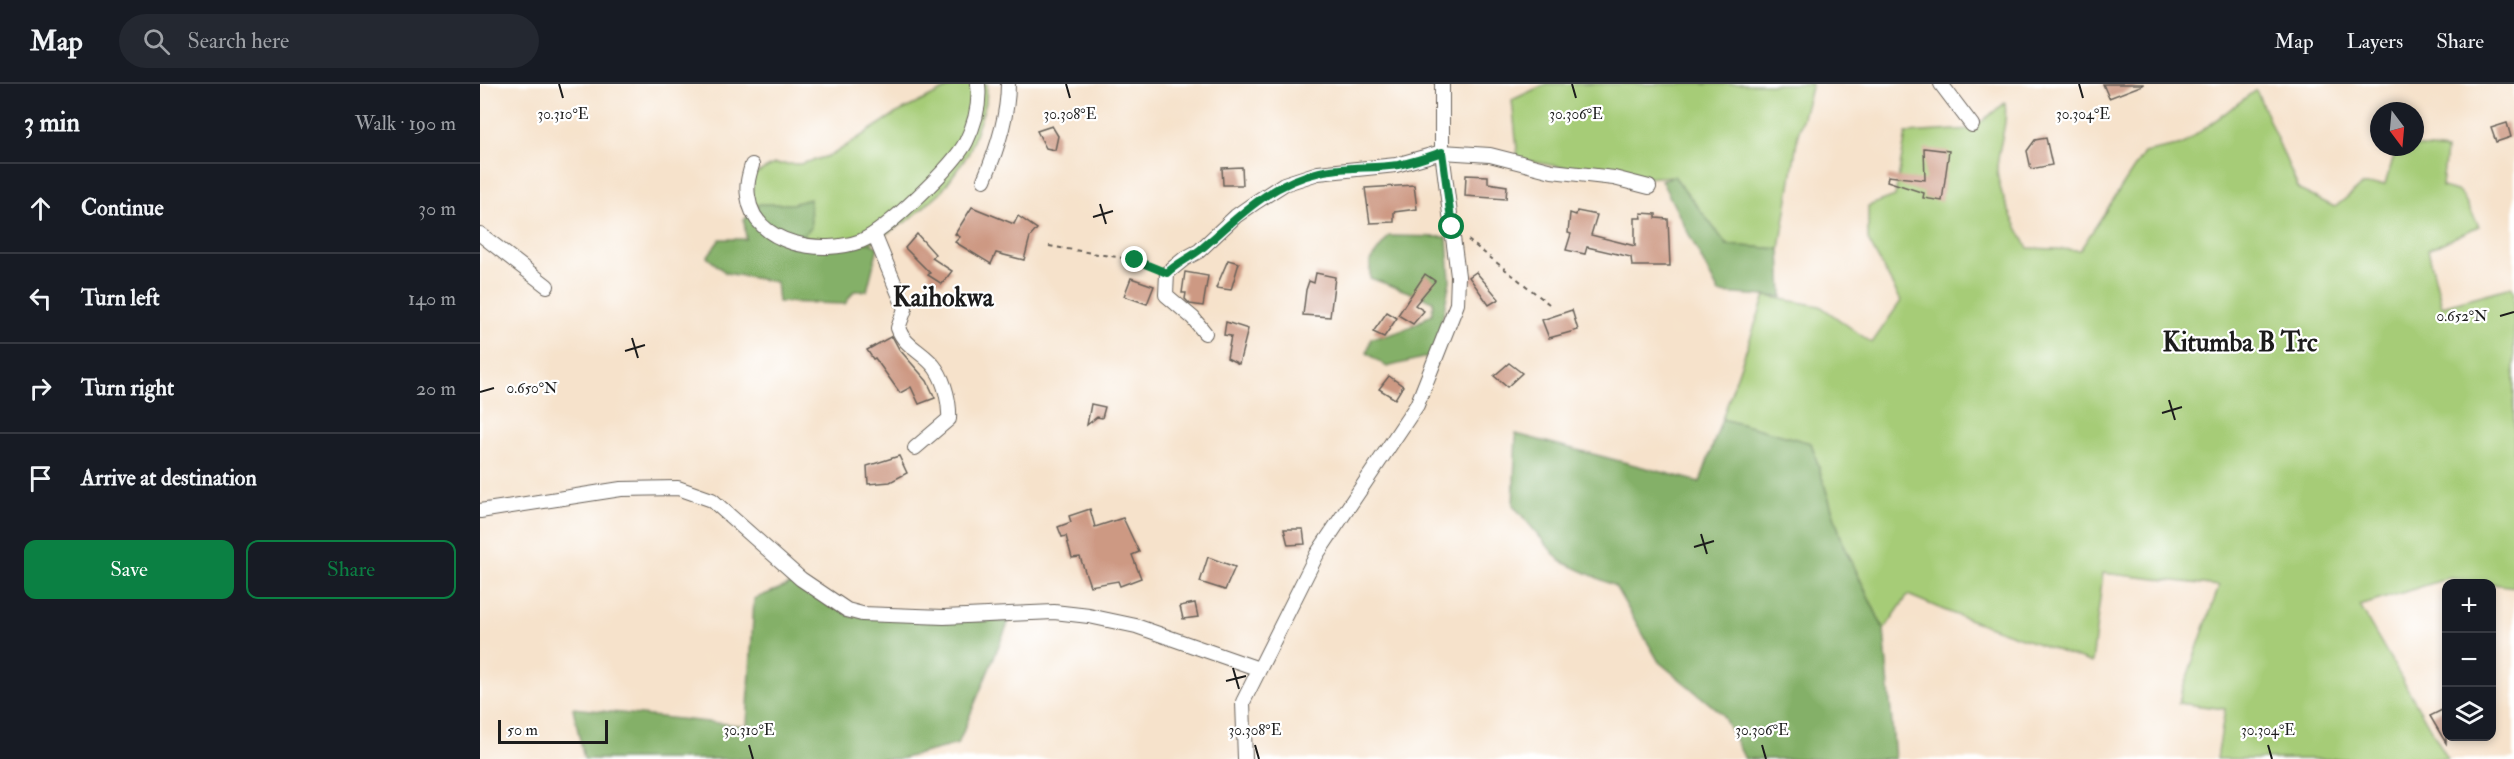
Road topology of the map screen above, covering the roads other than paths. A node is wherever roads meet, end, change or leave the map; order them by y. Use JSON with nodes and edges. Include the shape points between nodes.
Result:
{"nodes":[{"id":1,"x":978,"y":84,"type":"edge"},
{"id":2,"x":1008,"y":84,"type":"edge"},
{"id":3,"x":1442,"y":84,"type":"edge"},
{"id":4,"x":1941,"y":84,"type":"edge"},
{"id":5,"x":1972,"y":125,"type":"dead end"},
{"id":6,"x":1442,"y":152,"type":"junction"},
{"id":7,"x":752,"y":165,"type":"dead end"},
{"id":8,"x":984,"y":180,"type":"dead end"},
{"id":9,"x":1649,"y":187,"type":"dead end"},
{"id":10,"x":480,"y":234,"type":"edge"},
{"id":11,"x":874,"y":234,"type":"junction"},
{"id":12,"x":547,"y":286,"type":"dead end"},
{"id":13,"x":1205,"y":333,"type":"dead end"},
{"id":14,"x":915,"y":448,"type":"dead end"},
{"id":15,"x":480,"y":511,"type":"edge"},
{"id":16,"x":1259,"y":669,"type":"junction"},
{"id":17,"x":1245,"y":759,"type":"edge"}],
"edges":[{"from":1,"to":11,"type":"street","via":[[975,117],[960,152]]},
{"from":2,"to":8,"type":"street","via":[[1008,102]]},
{"from":3,"to":6,"type":"street"},
{"from":4,"to":5,"type":"street"},
{"from":6,"to":9,"type":"street","via":[[1490,155],[1552,171],[1614,178]]},
{"from":6,"to":13,"type":"street","via":[[1396,165],[1318,173],[1284,184],[1236,216],[1199,251],[1167,273],[1166,296]]},
{"from":6,"to":16,"type":"street","via":[[1458,276],[1457,304],[1417,405],[1317,554]]},
{"from":7,"to":11,"type":"street","via":[[748,198],[756,217],[786,241],[813,248],[849,244]]},
{"from":10,"to":12,"type":"street"},
{"from":11,"to":14,"type":"street","via":[[906,309],[898,328],[902,339],[937,370],[950,403],[949,419]]},
{"from":15,"to":16,"type":"street","via":[[621,489],[678,488],[712,500],[801,579],[847,610],[944,618],[1054,612],[1089,616],[1136,626]]},
{"from":16,"to":17,"type":"street","via":[[1243,702]]}]}
